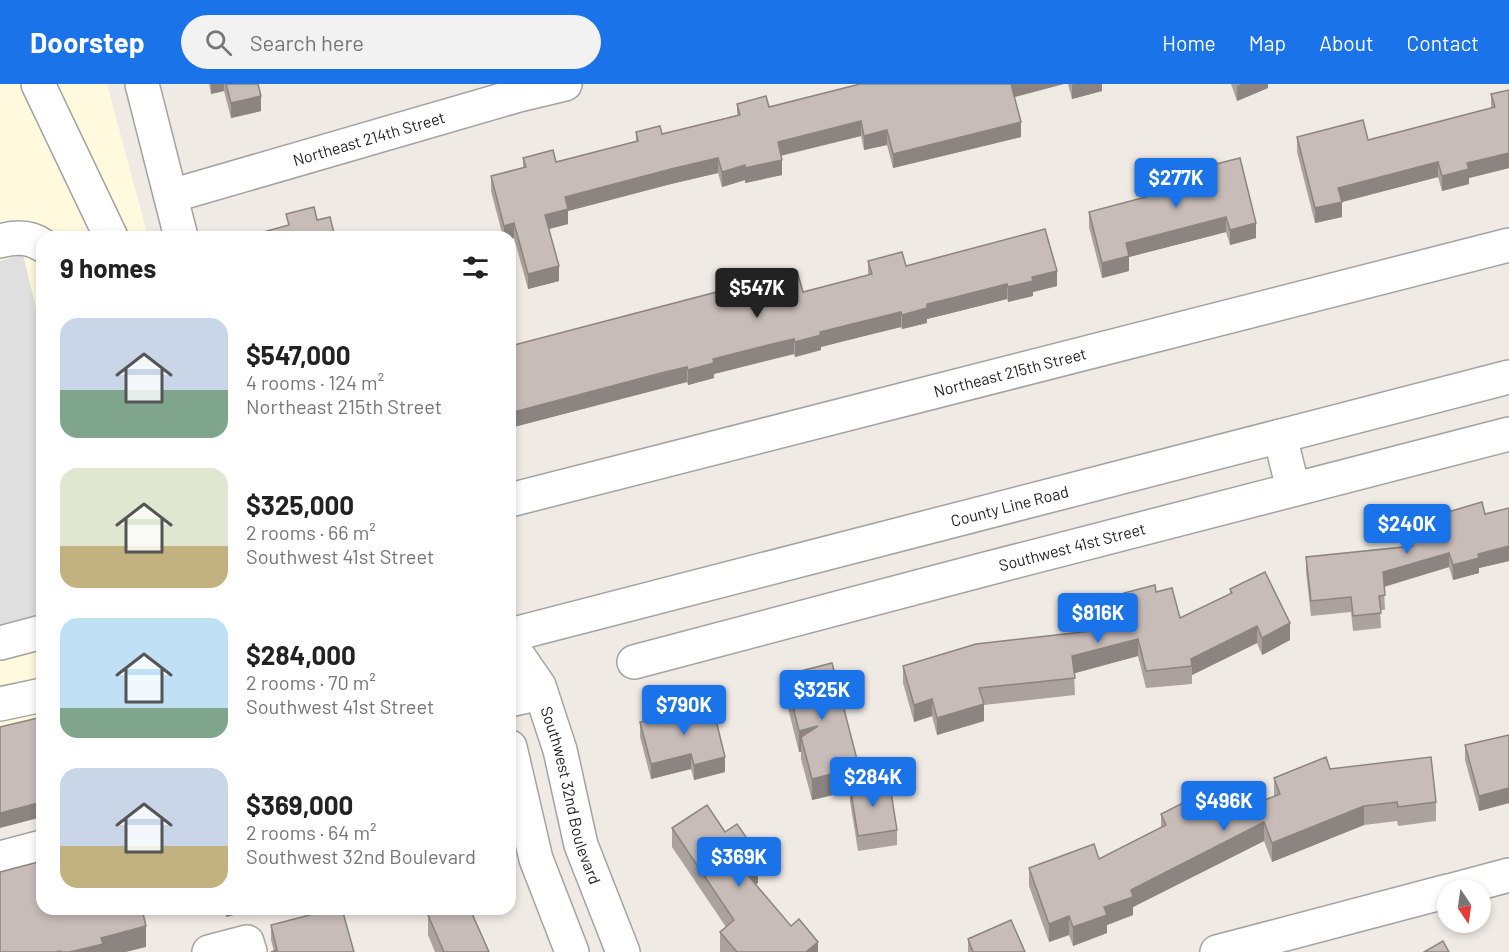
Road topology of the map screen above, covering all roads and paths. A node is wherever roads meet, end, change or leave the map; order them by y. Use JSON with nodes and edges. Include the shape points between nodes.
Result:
{"nodes":[{"id":1,"x":38,"y":84,"type":"edge"},
{"id":2,"x":142,"y":84,"type":"edge"},
{"id":3,"x":565,"y":84,"type":"edge"},
{"id":4,"x":517,"y":90,"type":"edge"},
{"id":5,"x":171,"y":196,"type":"junction"},
{"id":6,"x":108,"y":231,"type":"edge"},
{"id":7,"x":180,"y":231,"type":"edge"},
{"id":8,"x":0,"y":241,"type":"edge"},
{"id":9,"x":36,"y":241,"type":"edge"},
{"id":10,"x":1509,"y":245,"type":"edge"},
{"id":11,"x":1509,"y":377,"type":"edge"},
{"id":12,"x":1509,"y":434,"type":"edge"},
{"id":13,"x":1280,"y":436,"type":"junction"},
{"id":14,"x":1293,"y":489,"type":"junction"},
{"id":15,"x":516,"y":498,"type":"edge"},
{"id":16,"x":516,"y":633,"type":"edge"},
{"id":17,"x":36,"y":634,"type":"edge"},
{"id":18,"x":0,"y":643,"type":"edge"},
{"id":19,"x":516,"y":653,"type":"edge"},
{"id":20,"x":634,"y":662,"type":"dead end"},
{"id":21,"x":541,"y":693,"type":"junction"},
{"id":22,"x":36,"y":696,"type":"edge"},
{"id":23,"x":516,"y":699,"type":"edge"},
{"id":24,"x":0,"y":704,"type":"edge"},
{"id":25,"x":516,"y":773,"type":"edge"},
{"id":26,"x":36,"y":849,"type":"edge"},
{"id":27,"x":0,"y":858,"type":"edge"},
{"id":28,"x":1509,"y":874,"type":"edge"},
{"id":29,"x":1491,"y":879,"type":"edge"},
{"id":30,"x":1437,"y":895,"type":"edge"},
{"id":31,"x":1308,"y":941,"type":"edge"},
{"id":32,"x":209,"y":952,"type":"edge"},
{"id":33,"x":250,"y":952,"type":"edge"},
{"id":34,"x":572,"y":952,"type":"edge"},
{"id":35,"x":622,"y":952,"type":"edge"},
{"id":36,"x":1217,"y":952,"type":"edge"}],
"edges":[{"from":1,"to":6,"type":"street"},
{"from":2,"to":5,"type":"street"},
{"from":3,"to":4,"type":"street","name":"Northeast 214th Street"},
{"from":4,"to":5,"type":"street","name":"Northeast 214th Street"},
{"from":5,"to":7,"type":"street"},
{"from":8,"to":9,"type":"street","via":[[15,237]]},
{"from":10,"to":15,"type":"street","name":"Northeast 215th Street"},
{"from":11,"to":13,"type":"street","name":"County Line Road"},
{"from":12,"to":14,"type":"street","name":"Southwest 41st Street"},
{"from":13,"to":14,"type":"street"},
{"from":13,"to":16,"type":"street","name":"County Line Road"},
{"from":14,"to":20,"type":"street","name":"Southwest 41st Street"},
{"from":17,"to":18,"type":"street"},
{"from":19,"to":21,"type":"street","name":"Southwest 32nd Boulevard"},
{"from":21,"to":23,"type":"street"},
{"from":21,"to":35,"type":"street","name":"Southwest 32nd Boulevard","via":[[560,750],[581,845]]},
{"from":22,"to":24,"type":"street"},
{"from":25,"to":34,"type":"street","via":[[536,859]]},
{"from":26,"to":27,"type":"street"},
{"from":28,"to":29,"type":"street"},
{"from":30,"to":31,"type":"street"},
{"from":31,"to":36,"type":"street"},
{"from":32,"to":33,"type":"street","via":[[247,942]]}]}
